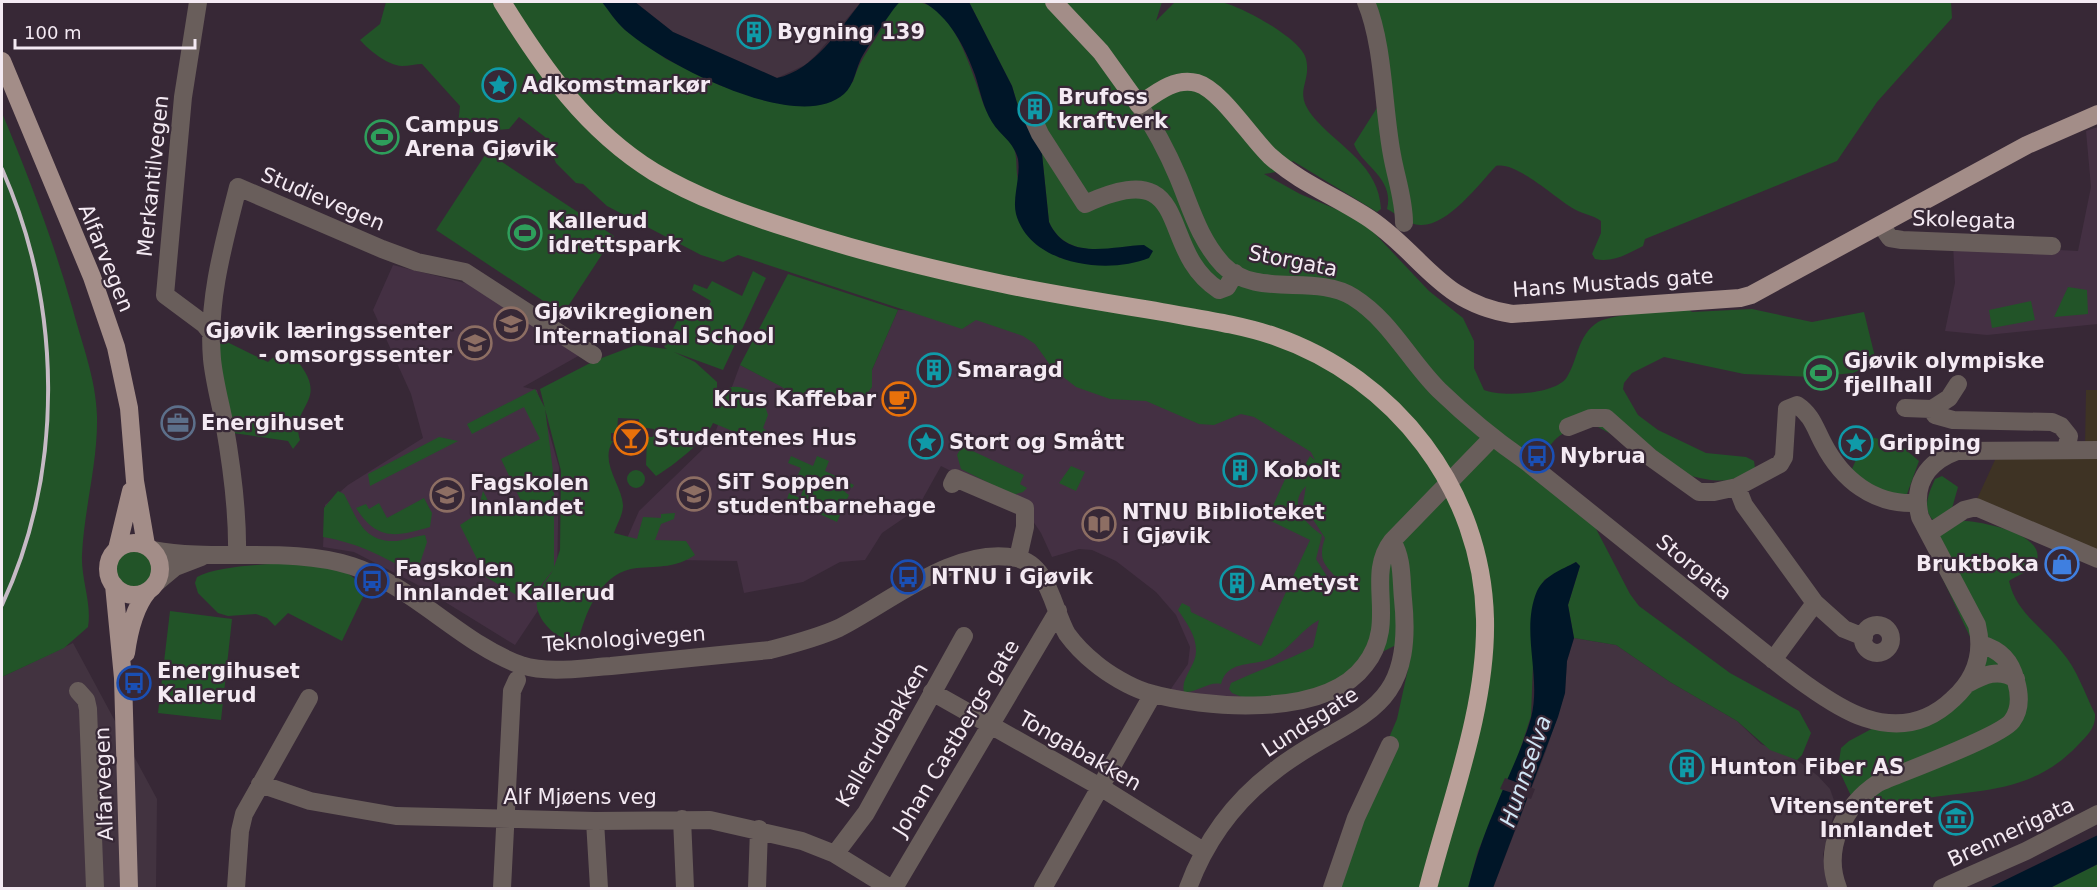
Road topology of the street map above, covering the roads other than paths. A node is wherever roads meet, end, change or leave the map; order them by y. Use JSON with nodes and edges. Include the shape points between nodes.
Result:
{"nodes":[{"id":1,"x":198,"y":2,"type":"edge"},
{"id":2,"x":502,"y":2,"type":"edge"},
{"id":3,"x":1054,"y":2,"type":"edge"},
{"id":4,"x":1366,"y":2,"type":"edge"},
{"id":5,"x":2,"y":61,"type":"edge"},
{"id":6,"x":1139,"y":105,"type":"junction"},
{"id":7,"x":1030,"y":112,"type":"dead end"},
{"id":8,"x":2096,"y":115,"type":"edge"},
{"id":9,"x":1404,"y":223,"type":"dead end"},
{"id":10,"x":1881,"y":225,"type":"junction"},
{"id":11,"x":2052,"y":246,"type":"dead end"},
{"id":12,"x":1235,"y":273,"type":"junction"},
{"id":13,"x":212,"y":334,"type":"junction"},
{"id":14,"x":593,"y":355,"type":"dead end"},
{"id":15,"x":1958,"y":384,"type":"dead end"},
{"id":16,"x":1905,"y":408,"type":"dead end"},
{"id":17,"x":1932,"y":410,"type":"junction"},
{"id":18,"x":1568,"y":427,"type":"dead end"},
{"id":19,"x":1493,"y":437,"type":"junction"},
{"id":20,"x":2066,"y":450,"type":"junction"},
{"id":21,"x":2098,"y":450,"type":"edge"},
{"id":22,"x":135,"y":481,"type":"junction"},
{"id":23,"x":952,"y":484,"type":"dead end"},
{"id":24,"x":1737,"y":487,"type":"junction"},
{"id":25,"x":1916,"y":503,"type":"junction"},
{"id":26,"x":1929,"y":533,"type":"junction"},
{"id":27,"x":1392,"y":541,"type":"junction"},
{"id":28,"x":149,"y":548,"type":"junction"},
{"id":29,"x":117,"y":549,"type":"junction"},
{"id":30,"x":205,"y":555,"type":"junction"},
{"id":31,"x":237,"y":555,"type":"junction"},
{"id":32,"x":1018,"y":558,"type":"junction"},
{"id":33,"x":2098,"y":560,"type":"edge"},
{"id":34,"x":114,"y":585,"type":"junction"},
{"id":35,"x":152,"y":587,"type":"junction"},
{"id":36,"x":1815,"y":603,"type":"junction"},
{"id":37,"x":1058,"y":611,"type":"junction"},
{"id":38,"x":964,"y":636,"type":"dead end"},
{"id":39,"x":1864,"y":638,"type":"dead end"},
{"id":40,"x":1980,"y":644,"type":"junction"},
{"id":41,"x":1773,"y":660,"type":"junction"},
{"id":42,"x":123,"y":678,"type":"junction"},
{"id":43,"x":2016,"y":679,"type":"junction"},
{"id":44,"x":517,"y":680,"type":"dead end"},
{"id":45,"x":1966,"y":684,"type":"junction"},
{"id":46,"x":78,"y":691,"type":"dead end"},
{"id":47,"x":932,"y":692,"type":"junction"},
{"id":48,"x":1153,"y":694,"type":"junction"},
{"id":49,"x":309,"y":698,"type":"dead end"},
{"id":50,"x":990,"y":724,"type":"junction"},
{"id":51,"x":1390,"y":746,"type":"dead end"},
{"id":52,"x":260,"y":784,"type":"junction"},
{"id":53,"x":1102,"y":788,"type":"junction"},
{"id":54,"x":2098,"y":814,"type":"edge"},
{"id":55,"x":682,"y":819,"type":"junction"},
{"id":56,"x":507,"y":820,"type":"junction"},
{"id":57,"x":595,"y":821,"type":"junction"},
{"id":58,"x":759,"y":829,"type":"junction"},
{"id":59,"x":1203,"y":850,"type":"junction"},
{"id":60,"x":835,"y":854,"type":"junction"},
{"id":61,"x":95,"y":888,"type":"edge"},
{"id":62,"x":129,"y":888,"type":"edge"},
{"id":63,"x":236,"y":888,"type":"edge"},
{"id":64,"x":502,"y":888,"type":"edge"},
{"id":65,"x":599,"y":888,"type":"edge"},
{"id":66,"x":685,"y":888,"type":"edge"},
{"id":67,"x":757,"y":888,"type":"edge"},
{"id":68,"x":892,"y":888,"type":"edge"},
{"id":69,"x":1043,"y":888,"type":"edge"},
{"id":70,"x":1188,"y":888,"type":"edge"},
{"id":71,"x":1332,"y":888,"type":"edge"},
{"id":72,"x":1428,"y":888,"type":"edge"},
{"id":73,"x":1838,"y":888,"type":"edge"},
{"id":74,"x":1942,"y":888,"type":"edge"}],
"edges":[{"from":1,"to":13,"type":"street","name":"Merkantilvegen","via":[[183,97],[165,296]]},
{"from":2,"to":72,"type":"highway","via":[[556,83],[592,124],[642,164],[706,199],[823,239],[954,273],[1221,322],[1272,335],[1335,364],[1393,409],[1430,451],[1457,497],[1474,545],[1484,603],[1480,686]]},
{"from":3,"to":6,"type":"main road","via":[[1101,52]]},
{"from":4,"to":9,"type":"street"},
{"from":5,"to":22,"type":"main road","name":"Alfarvegen","via":[[107,317],[125,383]]},
{"from":6,"to":10,"type":"main road","name":"Hans Mustads gate","via":[[1175,83],[1190,81],[1205,86],[1279,164],[1373,220],[1436,280],[1462,298],[1488,309],[1519,314],[1740,298],[1766,289]]},
{"from":6,"to":12,"type":"street","name":"Storgata","via":[[1167,154],[1204,243]]},
{"from":7,"to":12,"type":"street","via":[[1085,204],[1126,190],[1148,191],[1168,207],[1185,250],[1206,282],[1219,290],[1227,287]]},
{"from":8,"to":10,"type":"main road","name":"Hans Mustads gate","via":[[2027,145]]},
{"from":10,"to":11,"type":"street","name":"Skolegata","via":[[1890,238],[1902,240]]},
{"from":12,"to":19,"type":"street","name":"Storgata","via":[[1255,281],[1325,286],[1351,296],[1382,319],[1438,389]]},
{"from":13,"to":14,"type":"street","name":"Studievegen","via":[[214,296],[238,187],[378,248],[417,262],[465,272]]},
{"from":13,"to":31,"type":"street","name":"Studievegen","via":[[212,360],[233,481]]},
{"from":15,"to":17,"type":"street"},
{"from":16,"to":17,"type":"street"},
{"from":17,"to":20,"type":"street","via":[[1935,415],[1953,420],[2052,422],[2069,436]]},
{"from":18,"to":24,"type":"street","via":[[1591,418],[1606,418],[1650,457],[1699,492]]},
{"from":19,"to":27,"type":"street"},
{"from":19,"to":41,"type":"street","name":"Storgata"},
{"from":20,"to":21,"type":"street"},
{"from":20,"to":25,"type":"street","via":[[1957,451],[1930,465]]},
{"from":22,"to":28,"type":"main road","name":"Alfarvegen"},
{"from":22,"to":29,"type":"main road","name":"Alfarvegen"},
{"from":23,"to":32,"type":"street","via":[[955,478],[1025,508]]},
{"from":24,"to":25,"type":"street","via":[[1767,474],[1783,461],[1787,409],[1797,405],[1809,416],[1828,454],[1852,482],[1884,501]]},
{"from":24,"to":36,"type":"street","via":[[1744,505]]},
{"from":25,"to":26,"type":"street","name":"Storgata"},
{"from":26,"to":33,"type":"street","via":[[1964,510],[1976,507]]},
{"from":26,"to":40,"type":"street","name":"Storgata","via":[[1971,612]]},
{"from":27,"to":48,"type":"street","via":[[1380,561],[1383,618],[1378,642],[1366,665],[1351,680],[1319,696],[1281,703],[1239,705]]},
{"from":27,"to":59,"type":"street","name":"Lundsgate","via":[[1400,560],[1406,640],[1389,691],[1363,717],[1292,758],[1257,785]]},
{"from":28,"to":29,"type":"main road","via":[[136,542]]},
{"from":28,"to":30,"type":"street","name":"Teknologivegen"},
{"from":28,"to":35,"type":"main road","via":[[160,565]]},
{"from":29,"to":34,"type":"main road","via":[[108,566]]},
{"from":30,"to":31,"type":"street","name":"Teknologivegen"},
{"from":30,"to":35,"type":"street","name":"Teknologivegen","via":[[175,567]]},
{"from":31,"to":32,"type":"street","name":"Teknologivegen","via":[[318,559],[359,568],[412,597],[501,656],[521,665],[558,670],[770,650],[799,643],[839,627],[946,568],[992,557]]},
{"from":32,"to":37,"type":"street","via":[[1035,568]]},
{"from":34,"to":35,"type":"main road","via":[[130,594]]},
{"from":34,"to":42,"type":"main road","name":"Alfarvegen"},
{"from":35,"to":42,"type":"main road","name":"Alfarvegen","via":[[139,602],[133,619]]},
{"from":36,"to":39,"type":"street","via":[[1844,629]]},
{"from":36,"to":41,"type":"street"},
{"from":37,"to":48,"type":"street","via":[[1066,632],[1097,665]]},
{"from":37,"to":50,"type":"street","name":"Johan Castbergs gate"},
{"from":38,"to":47,"type":"street","name":"Kallerudbakken"},
{"from":40,"to":43,"type":"street","via":[[2000,651]]},
{"from":40,"to":45,"type":"street","name":"Storgata","via":[[1977,666]]},
{"from":41,"to":45,"type":"street","name":"Storgata","via":[[1842,707],[1864,718],[1889,723],[1909,724],[1929,716],[1950,702]]},
{"from":42,"to":62,"type":"main road","name":"Alfarvegen"},
{"from":43,"to":45,"type":"street","via":[[1998,672]]},
{"from":43,"to":73,"type":"street","via":[[2018,712],[2002,730],[1878,783],[1855,802],[1839,826],[1835,845],[1834,881]]},
{"from":44,"to":56,"type":"street","via":[[512,691]]},
{"from":46,"to":61,"type":"street","via":[[88,709]]},
{"from":47,"to":50,"type":"street","name":"Tongabakken"},
{"from":47,"to":60,"type":"street","name":"Kallerudbakken","via":[[866,813]]},
{"from":48,"to":53,"type":"street"},
{"from":49,"to":52,"type":"street"},
{"from":50,"to":53,"type":"street","name":"Tongabakken","via":[[1050,762]]},
{"from":50,"to":68,"type":"street","name":"Johan Castbergs gate"},
{"from":51,"to":71,"type":"street","via":[[1356,818]]},
{"from":52,"to":56,"type":"street","name":"Alf Mjøens veg","via":[[310,801],[396,816]]},
{"from":52,"to":63,"type":"street","via":[[240,831]]},
{"from":53,"to":59,"type":"street","name":"Tongabakken"},
{"from":53,"to":69,"type":"street"},
{"from":54,"to":74,"type":"street","name":"Brennerigata"},
{"from":55,"to":57,"type":"street","name":"Alf Mjøens veg"},
{"from":55,"to":58,"type":"street","name":"Alf Mjøens veg"},
{"from":55,"to":66,"type":"street"},
{"from":56,"to":57,"type":"street","name":"Alf Mjøens veg"},
{"from":56,"to":64,"type":"street"},
{"from":57,"to":65,"type":"street"},
{"from":58,"to":60,"type":"street","name":"Alf Mjøens veg"},
{"from":58,"to":67,"type":"street"},
{"from":59,"to":70,"type":"street","name":"Lundsgate"},
{"from":60,"to":68,"type":"street","name":"Alf Mjøens veg"}]}
